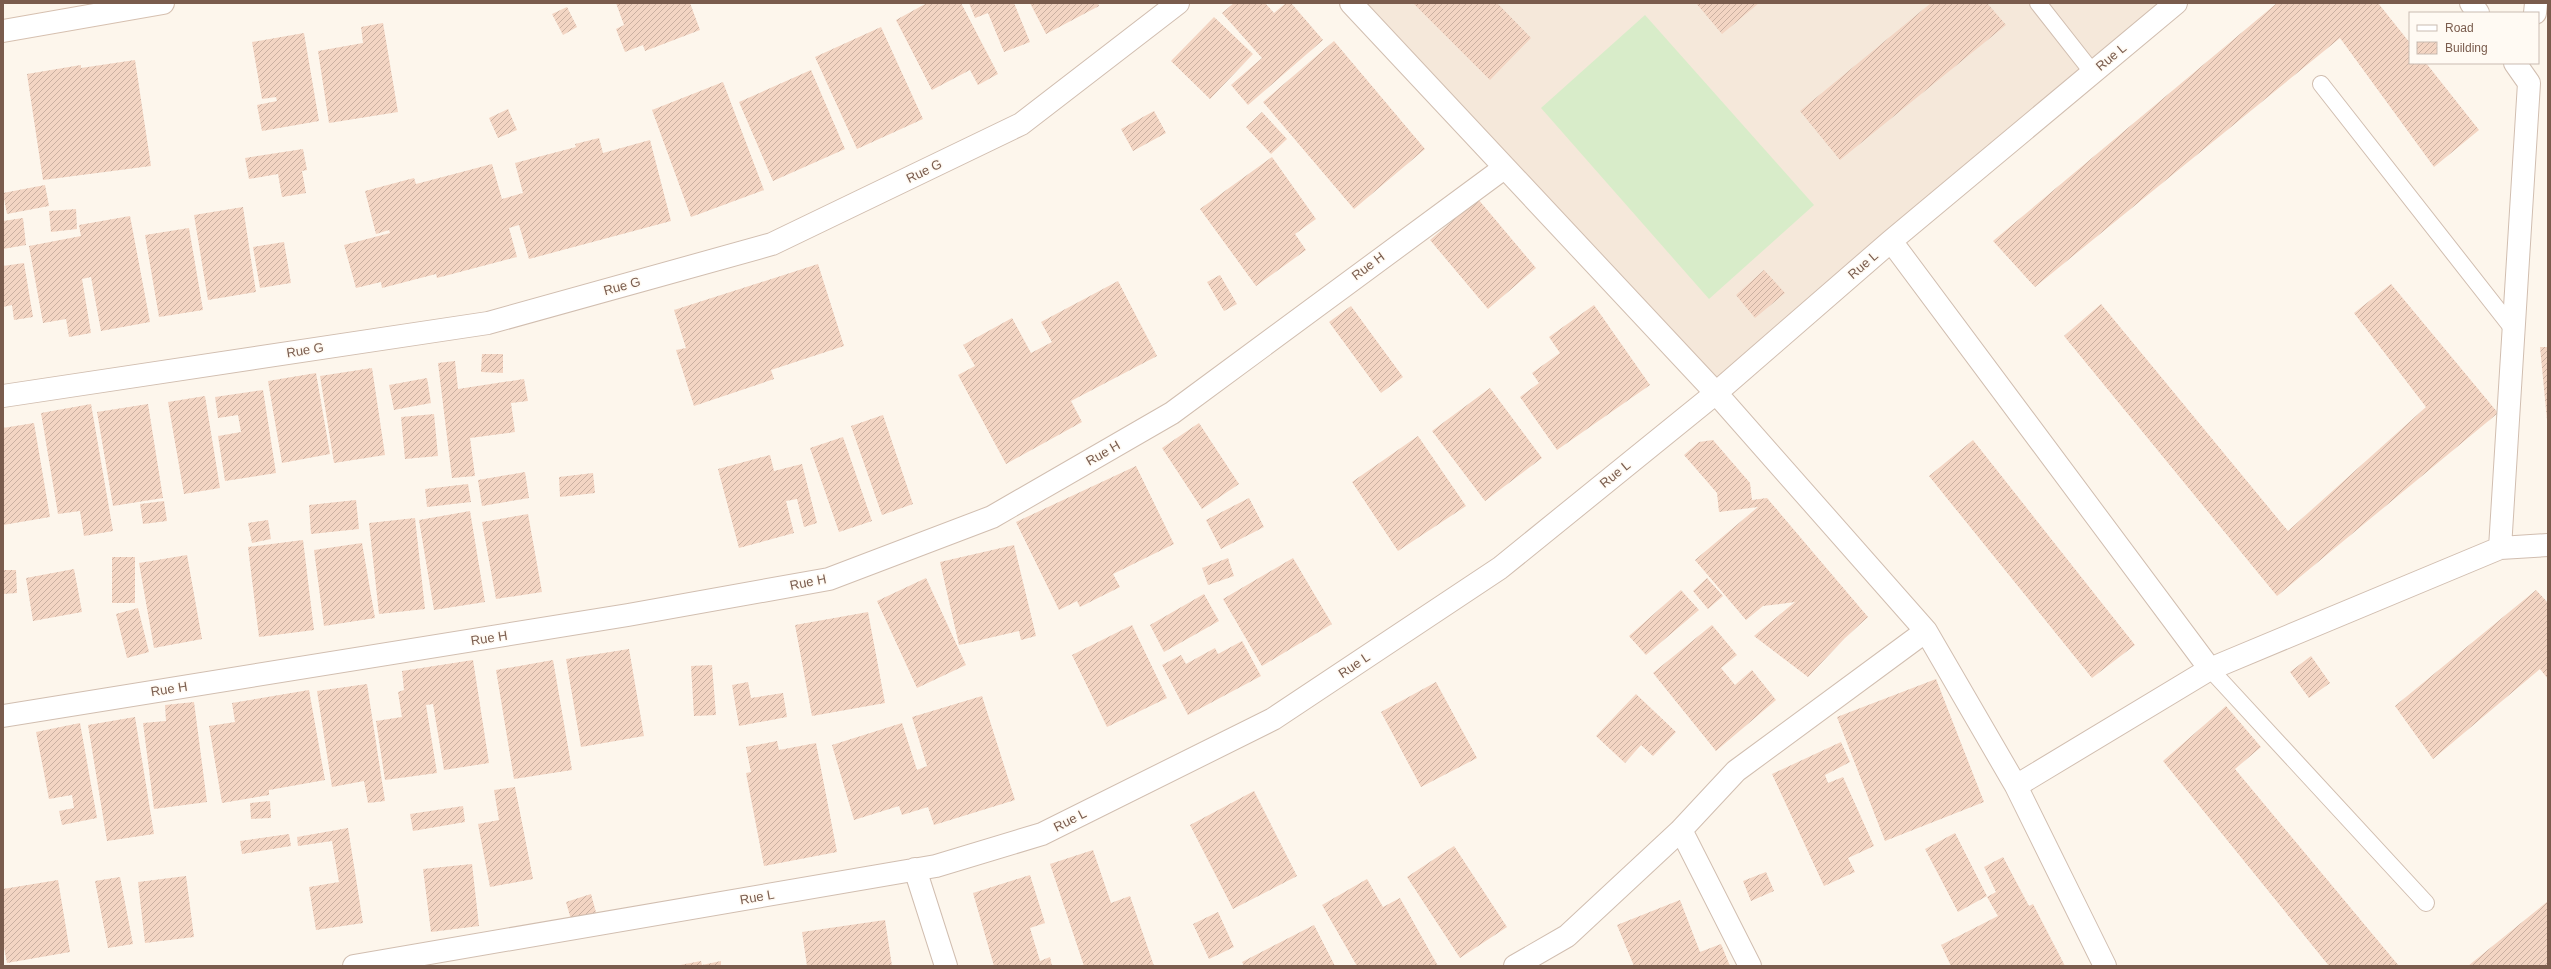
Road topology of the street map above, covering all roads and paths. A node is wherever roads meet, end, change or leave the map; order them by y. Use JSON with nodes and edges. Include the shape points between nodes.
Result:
{"nodes":[{"id":1,"x":163,"y":3,"type":"edge"},
{"id":2,"x":1178,"y":3,"type":"edge"},
{"id":3,"x":1351,"y":3,"type":"edge"},
{"id":4,"x":2038,"y":3,"type":"edge"},
{"id":5,"x":2176,"y":3,"type":"edge"},
{"id":6,"x":2471,"y":3,"type":"edge"},
{"id":7,"x":2477,"y":12,"type":"edge"},
{"id":8,"x":3,"y":31,"type":"edge"},
{"id":9,"x":2516,"y":64,"type":"edge"},
{"id":10,"x":2093,"y":72,"type":"junction"},
{"id":11,"x":2530,"y":73,"type":"edge"},
{"id":12,"x":2321,"y":84,"type":"dead end"},
{"id":13,"x":1504,"y":168,"type":"junction"},
{"id":14,"x":1891,"y":241,"type":"junction"},
{"id":15,"x":2513,"y":329,"type":"junction"},
{"id":16,"x":1716,"y":392,"type":"junction"},
{"id":17,"x":3,"y":396,"type":"edge"},
{"id":18,"x":2548,"y":545,"type":"edge"},
{"id":19,"x":2500,"y":548,"type":"junction"},
{"id":20,"x":1926,"y":631,"type":"junction"},
{"id":21,"x":2210,"y":669,"type":"junction"},
{"id":22,"x":3,"y":716,"type":"edge"},
{"id":23,"x":2016,"y":786,"type":"junction"},
{"id":24,"x":1681,"y":830,"type":"junction"},
{"id":25,"x":915,"y":869,"type":"junction"},
{"id":26,"x":2426,"y":903,"type":"dead end"},
{"id":27,"x":354,"y":966,"type":"edge"},
{"id":28,"x":946,"y":966,"type":"edge"},
{"id":29,"x":1515,"y":966,"type":"edge"},
{"id":30,"x":1750,"y":966,"type":"edge"},
{"id":31,"x":2105,"y":966,"type":"edge"}],
"edges":[{"from":1,"to":8,"type":"street"},
{"from":2,"to":17,"type":"street","name":"Rue G","via":[[1021,124],[772,244],[488,323]]},
{"from":3,"to":13,"type":"street"},
{"from":4,"to":10,"type":"lane"},
{"from":5,"to":10,"type":"street","name":"Rue L"},
{"from":6,"to":7,"type":"street"},
{"from":9,"to":11,"type":"street"},
{"from":10,"to":14,"type":"street","name":"Rue L"},
{"from":11,"to":15,"type":"street"},
{"from":12,"to":15,"type":"lane"},
{"from":13,"to":16,"type":"street"},
{"from":13,"to":22,"type":"street","name":"Rue H","via":[[1172,413],[992,518],[830,579],[613,618]]},
{"from":14,"to":16,"type":"street","name":"Rue L"},
{"from":14,"to":21,"type":"street"},
{"from":15,"to":19,"type":"street"},
{"from":16,"to":20,"type":"street"},
{"from":16,"to":25,"type":"street","name":"Rue L","via":[[1500,568],[1273,719],[1042,834],[936,866]]},
{"from":18,"to":19,"type":"street"},
{"from":19,"to":21,"type":"street"},
{"from":20,"to":23,"type":"street"},
{"from":20,"to":24,"type":"street","via":[[1736,770]]},
{"from":21,"to":23,"type":"street"},
{"from":21,"to":26,"type":"lane"},
{"from":23,"to":31,"type":"street"},
{"from":24,"to":29,"type":"street","via":[[1567,936]]},
{"from":24,"to":30,"type":"street"},
{"from":25,"to":27,"type":"street","name":"Rue L"},
{"from":25,"to":28,"type":"street"}]}
